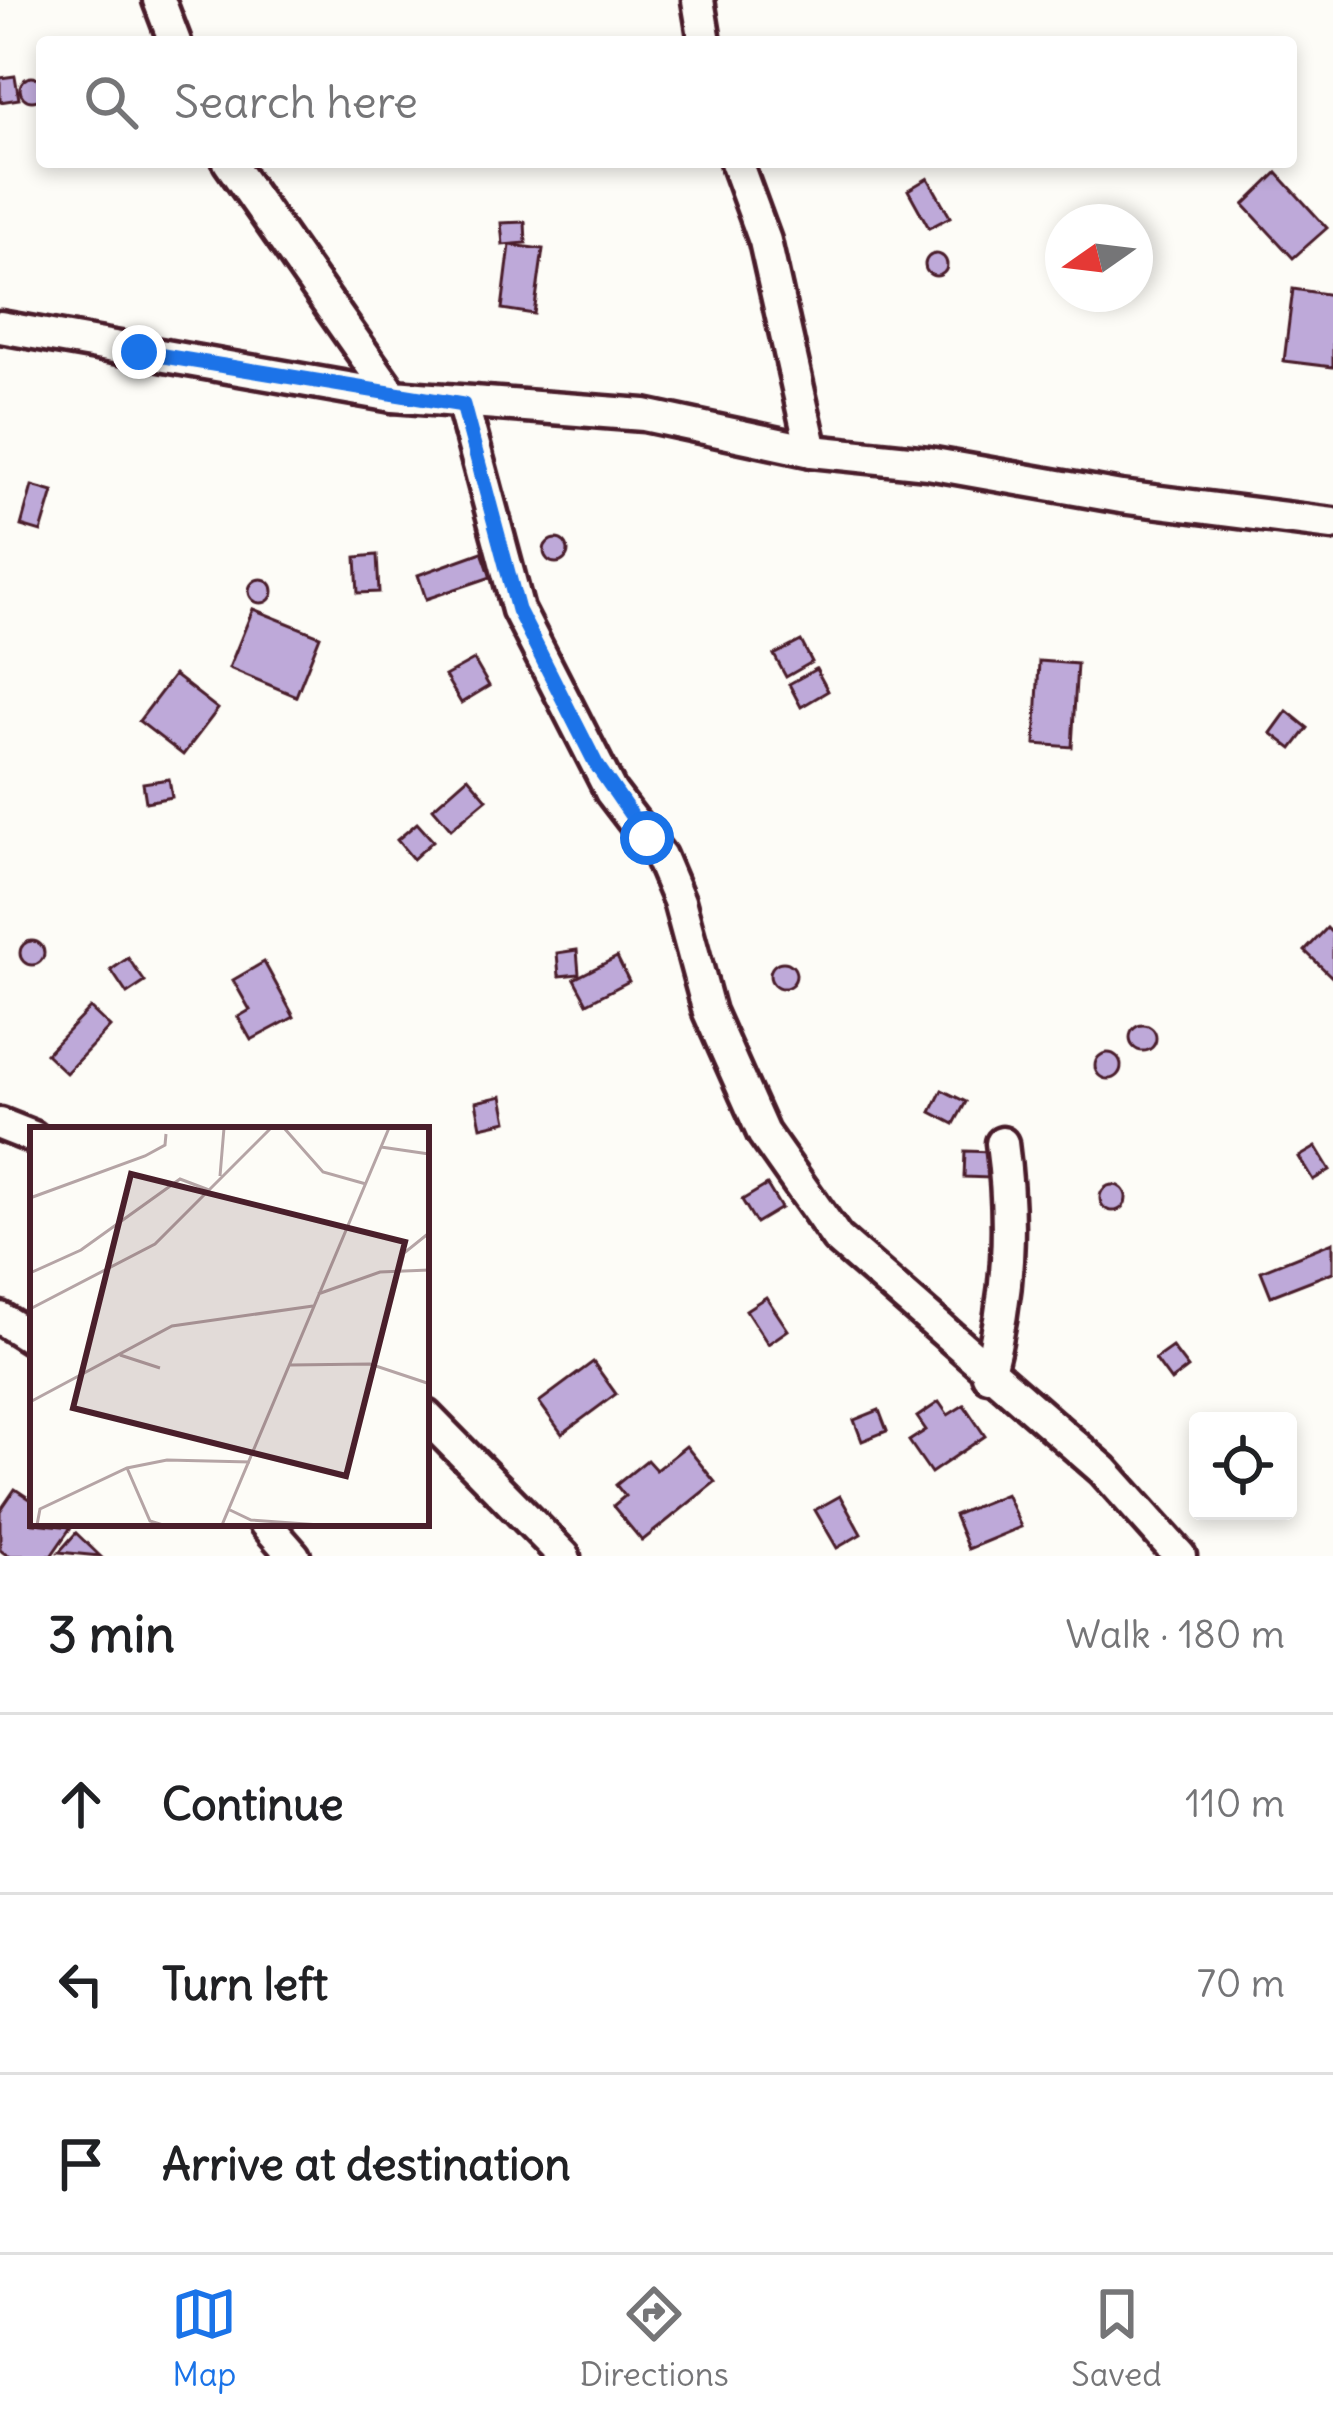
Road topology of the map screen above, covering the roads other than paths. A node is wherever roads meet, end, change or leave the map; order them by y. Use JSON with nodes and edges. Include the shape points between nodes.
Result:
{"nodes":[{"id":1,"x":159,"y":0,"type":"edge"},
{"id":2,"x":698,"y":0,"type":"edge"},
{"id":3,"x":173,"y":36,"type":"edge"},
{"id":4,"x":704,"y":36,"type":"edge"},
{"id":5,"x":233,"y":168,"type":"edge"},
{"id":6,"x":738,"y":168,"type":"edge"},
{"id":7,"x":0,"y":327,"type":"edge"},
{"id":8,"x":393,"y":396,"type":"junction"},
{"id":9,"x":463,"y":405,"type":"junction"},
{"id":10,"x":812,"y":451,"type":"junction"},
{"id":11,"x":1333,"y":524,"type":"edge"},
{"id":12,"x":0,"y":1124,"type":"edge"},
{"id":13,"x":30,"y":1136,"type":"edge"},
{"id":14,"x":1002,"y":1143,"type":"dead end"},
{"id":15,"x":0,"y":1318,"type":"edge"},
{"id":16,"x":30,"y":1337,"type":"edge"},
{"id":17,"x":988,"y":1375,"type":"junction"},
{"id":18,"x":429,"y":1419,"type":"edge"},
{"id":19,"x":268,"y":1526,"type":"edge"},
{"id":20,"x":294,"y":1556,"type":"edge"},
{"id":21,"x":564,"y":1556,"type":"edge"},
{"id":22,"x":1180,"y":1556,"type":"edge"}],
"edges":[{"from":1,"to":3,"type":"street"},
{"from":2,"to":4,"type":"street"},
{"from":5,"to":8,"type":"street"},
{"from":6,"to":10,"type":"street","via":[[771,262]]},
{"from":7,"to":8,"type":"street"},
{"from":8,"to":9,"type":"street"},
{"from":9,"to":10,"type":"street","via":[[644,415]]},
{"from":9,"to":17,"type":"street","via":[[518,610],[603,778],[660,856],[710,1012],[763,1133],[837,1238]]},
{"from":10,"to":11,"type":"street"},
{"from":12,"to":13,"type":"street"},
{"from":14,"to":17,"type":"street","via":[[1010,1242]]},
{"from":15,"to":16,"type":"street"},
{"from":17,"to":22,"type":"street","via":[[1103,1470]]},
{"from":18,"to":21,"type":"street"},
{"from":19,"to":20,"type":"street"}]}
